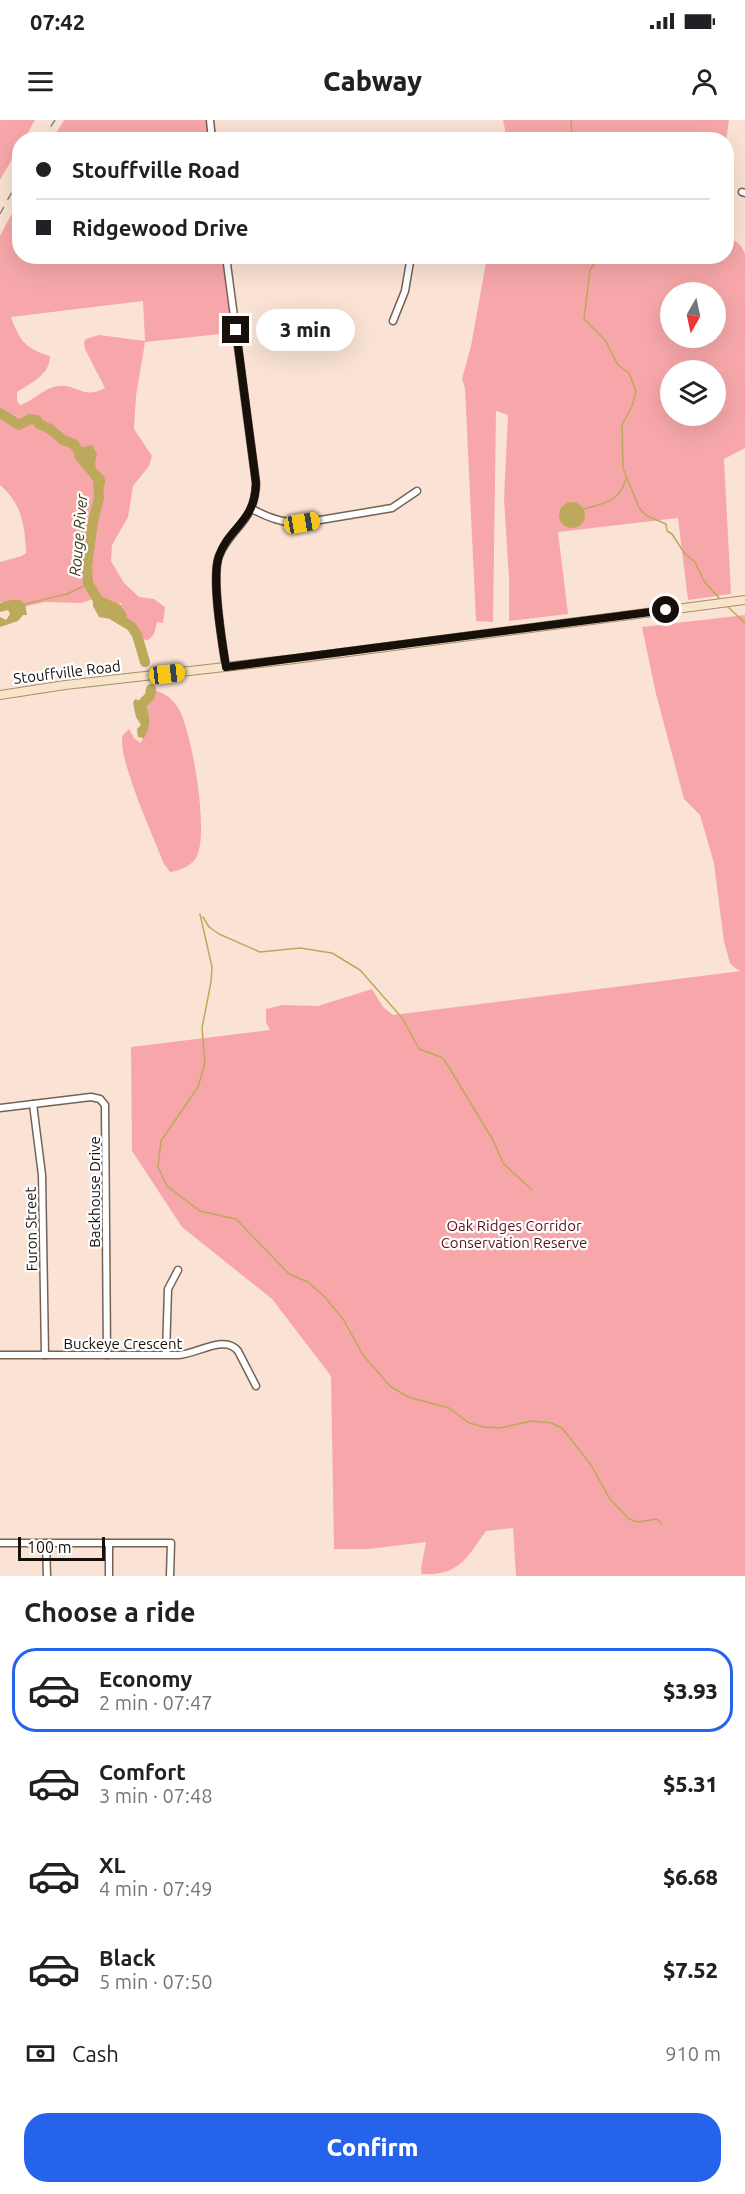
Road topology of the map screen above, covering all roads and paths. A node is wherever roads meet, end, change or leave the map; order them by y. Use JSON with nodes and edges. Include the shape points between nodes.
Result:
{"nodes":[{"id":1,"x":227,"y":264,"type":"edge"},
{"id":2,"x":410,"y":264,"type":"edge"},
{"id":3,"x":393,"y":321,"type":"dead end"},
{"id":4,"x":417,"y":491,"type":"dead end"},
{"id":5,"x":252,"y":509,"type":"junction"},
{"id":6,"x":745,"y":600,"type":"edge"},
{"id":7,"x":226,"y":667,"type":"junction"},
{"id":8,"x":0,"y":695,"type":"edge"},
{"id":9,"x":33,"y":1104,"type":"junction"},
{"id":10,"x":0,"y":1108,"type":"edge"},
{"id":11,"x":178,"y":1270,"type":"dead end"},
{"id":12,"x":166,"y":1354,"type":"junction"},
{"id":13,"x":0,"y":1355,"type":"edge"},
{"id":14,"x":45,"y":1355,"type":"junction"},
{"id":15,"x":107,"y":1355,"type":"junction"},
{"id":16,"x":256,"y":1386,"type":"dead end"},
{"id":17,"x":0,"y":1543,"type":"edge"},
{"id":18,"x":46,"y":1543,"type":"junction"},
{"id":19,"x":109,"y":1543,"type":"junction"},
{"id":20,"x":46,"y":1576,"type":"edge"},
{"id":21,"x":109,"y":1576,"type":"edge"},
{"id":22,"x":170,"y":1576,"type":"edge"}],
"edges":[{"from":1,"to":5,"type":"street","via":[[256,483]]},
{"from":2,"to":3,"type":"street","via":[[405,291]]},
{"from":4,"to":5,"type":"street","via":[[392,508],[302,523],[281,522]]},
{"from":5,"to":7,"type":"street","via":[[225,544],[216,566]]},
{"from":6,"to":7,"type":"main road","name":"Stouffville Road"},
{"from":7,"to":8,"type":"main road","name":"Stouffville Road"},
{"from":9,"to":10,"type":"street"},
{"from":9,"to":14,"type":"street","name":"Furon Street","via":[[42,1175]]},
{"from":9,"to":15,"type":"street","name":"Backhouse Drive","via":[[92,1096],[105,1106]]},
{"from":11,"to":12,"type":"street","via":[[168,1289]]},
{"from":12,"to":15,"type":"street","name":"Buckeye Crescent"},
{"from":12,"to":16,"type":"street","name":"Buckeye Crescent","via":[[190,1354],[230,1344],[238,1351]]},
{"from":13,"to":14,"type":"street","name":"Buckeye Crescent"},
{"from":14,"to":15,"type":"street","name":"Buckeye Crescent"},
{"from":17,"to":18,"type":"street"},
{"from":18,"to":19,"type":"street"},
{"from":18,"to":20,"type":"street"},
{"from":19,"to":21,"type":"street"},
{"from":19,"to":22,"type":"street","via":[[171,1543]]}]}
